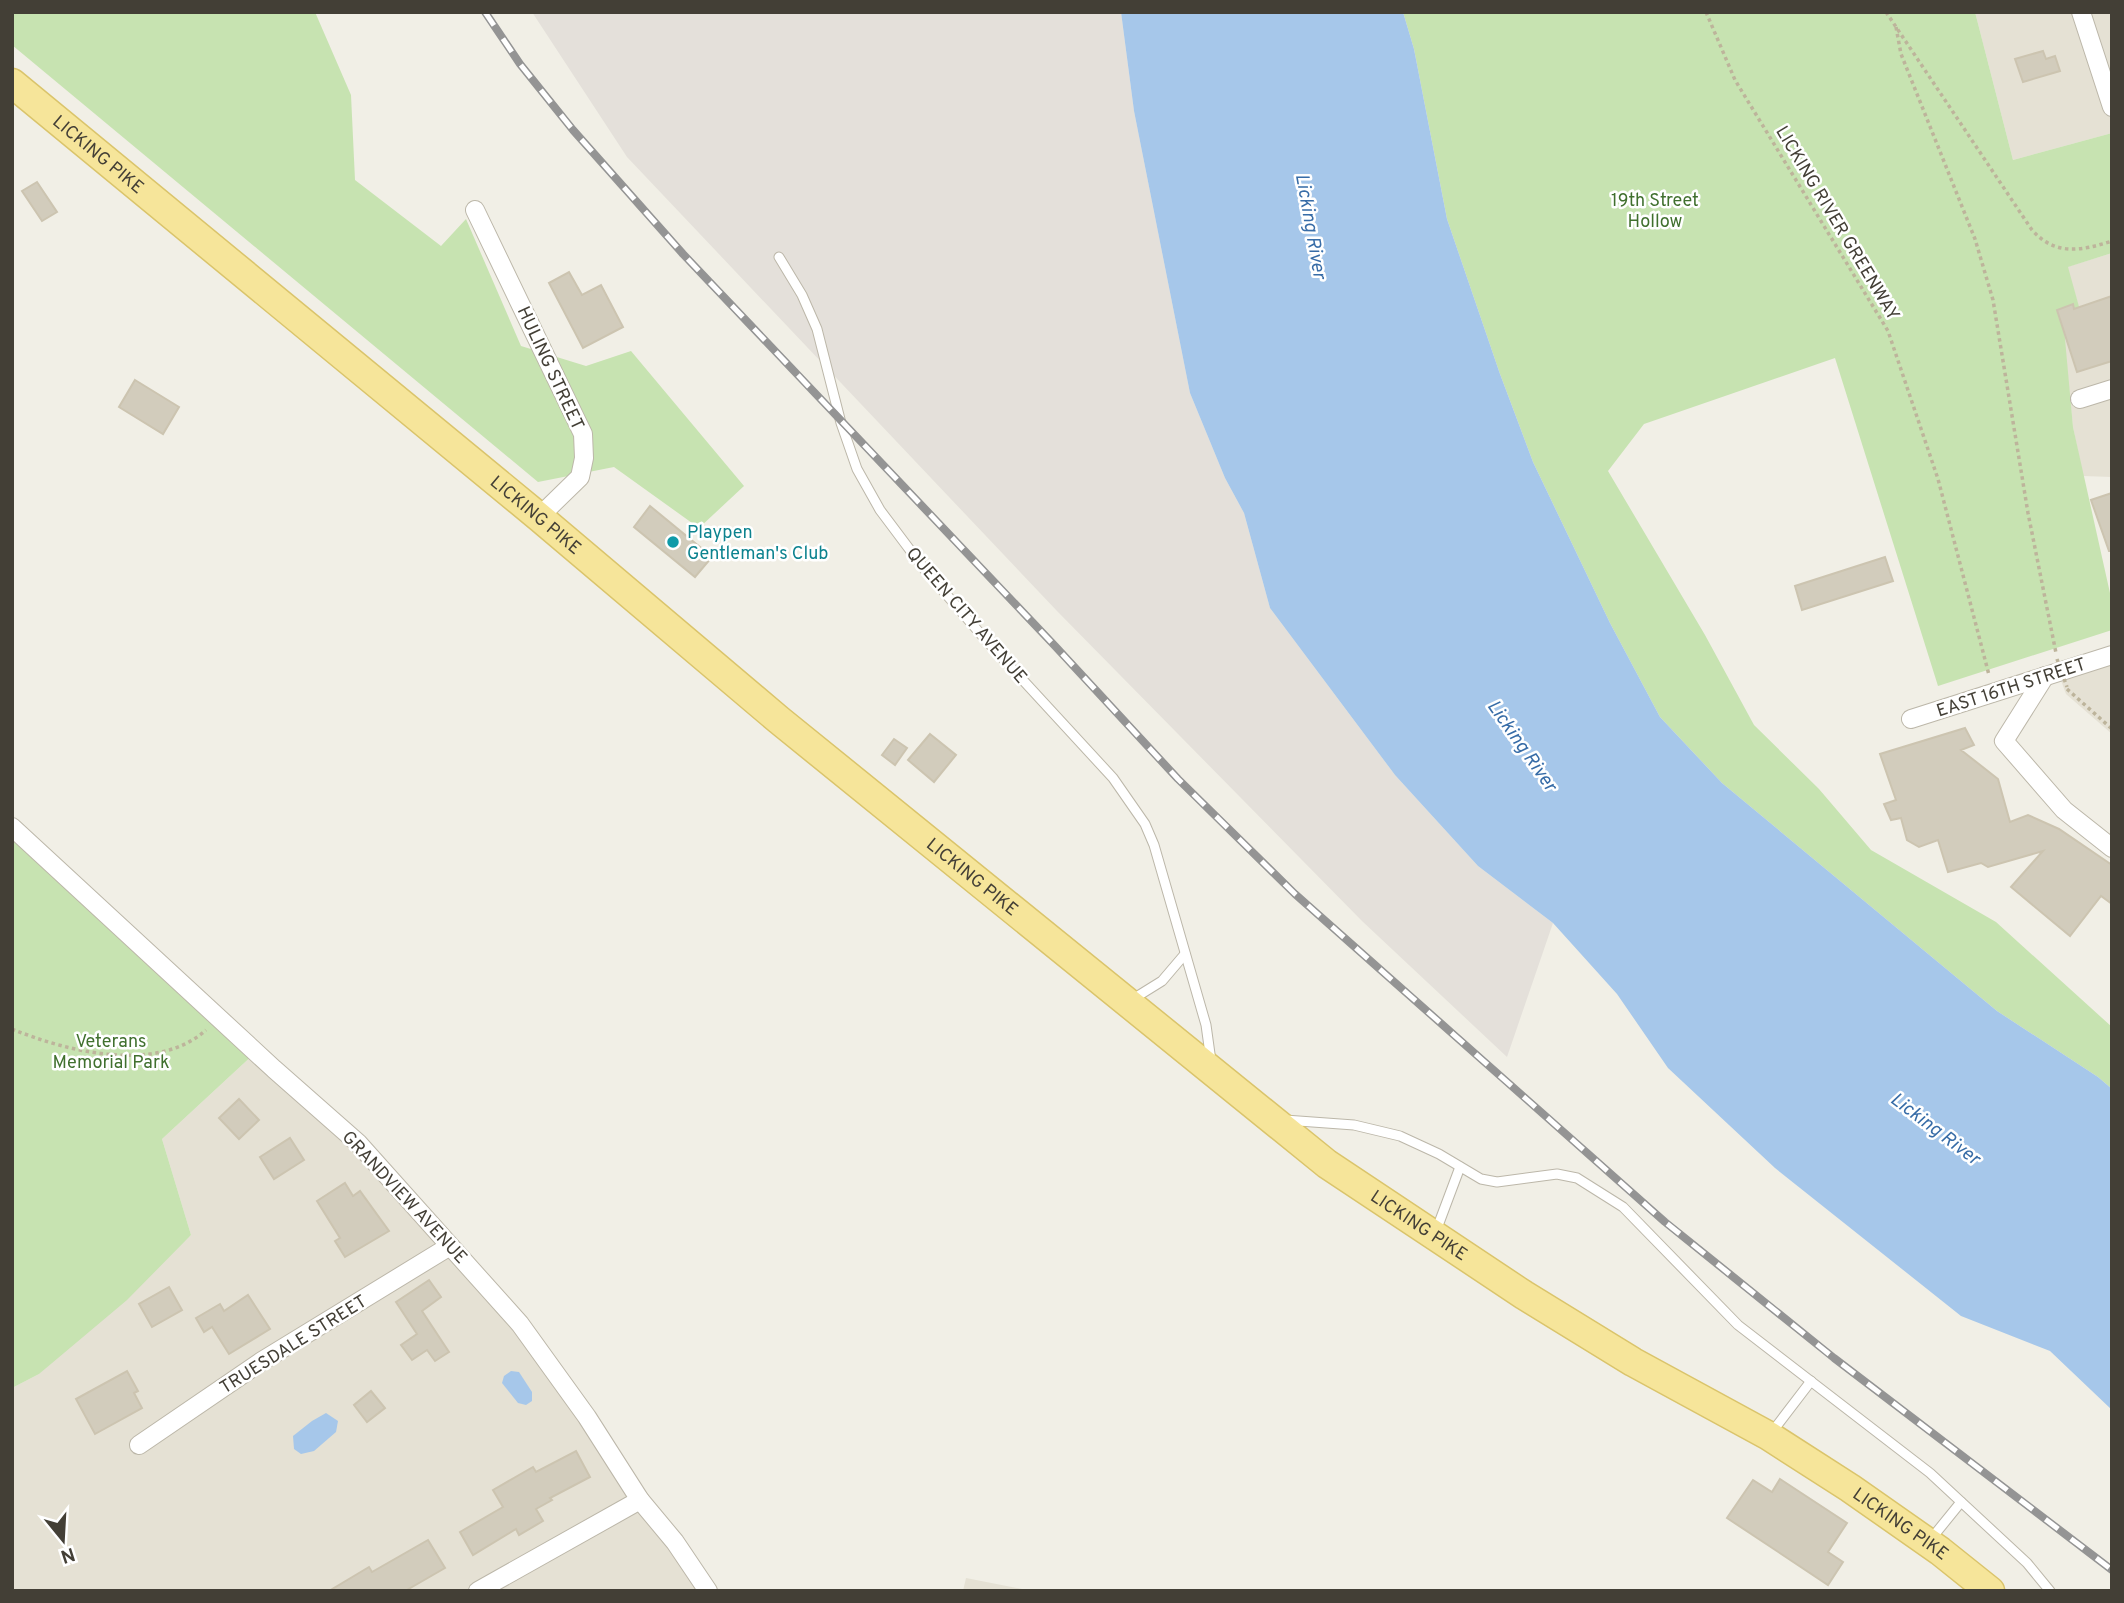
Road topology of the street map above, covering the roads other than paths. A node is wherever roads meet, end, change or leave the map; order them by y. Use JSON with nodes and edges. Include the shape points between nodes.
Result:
{"nodes":[{"id":1,"x":2081,"y":12,"type":"edge"},
{"id":2,"x":12,"y":83,"type":"edge"},
{"id":3,"x":2112,"y":107,"type":"edge"},
{"id":4,"x":475,"y":210,"type":"dead end"},
{"id":5,"x":779,"y":257,"type":"dead end"},
{"id":6,"x":2112,"y":389,"type":"edge"},
{"id":7,"x":2080,"y":399,"type":"dead end"},
{"id":8,"x":539,"y":517,"type":"junction"},
{"id":9,"x":2112,"y":655,"type":"edge"},
{"id":10,"x":2045,"y":676,"type":"junction"},
{"id":11,"x":1911,"y":719,"type":"dead end"},
{"id":12,"x":12,"y":827,"type":"edge"},
{"id":13,"x":2112,"y":848,"type":"edge"},
{"id":14,"x":1185,"y":954,"type":"junction"},
{"id":15,"x":1128,"y":1001,"type":"junction"},
{"id":16,"x":1212,"y":1070,"type":"junction"},
{"id":17,"x":1274,"y":1119,"type":"junction"},
{"id":18,"x":1460,"y":1167,"type":"junction"},
{"id":19,"x":1434,"y":1236,"type":"junction"},
{"id":20,"x":450,"y":1246,"type":"junction"},
{"id":21,"x":1811,"y":1381,"type":"junction"},
{"id":22,"x":1769,"y":1436,"type":"junction"},
{"id":23,"x":139,"y":1445,"type":"dead end"},
{"id":24,"x":640,"y":1500,"type":"junction"},
{"id":25,"x":1961,"y":1502,"type":"junction"},
{"id":26,"x":1928,"y":1543,"type":"junction"},
{"id":27,"x":478,"y":1591,"type":"edge"},
{"id":28,"x":708,"y":1591,"type":"edge"},
{"id":29,"x":1990,"y":1591,"type":"edge"},
{"id":30,"x":2050,"y":1591,"type":"edge"}],
"edges":[{"from":1,"to":3,"type":"street"},
{"from":2,"to":8,"type":"main road","name":"LICKING PIKE"},
{"from":4,"to":8,"type":"street","name":"HULING STREET","via":[[583,434],[580,477]]},
{"from":5,"to":14,"type":"lane","name":"QUEEN CITY AVENUE","via":[[817,329],[841,423],[862,480],[925,570],[1113,778],[1145,824]]},
{"from":6,"to":7,"type":"street"},
{"from":8,"to":15,"type":"main road","name":"LICKING PIKE","via":[[779,720]]},
{"from":9,"to":10,"type":"street","name":"EAST 16TH STREET"},
{"from":10,"to":11,"type":"street","name":"EAST 16TH STREET"},
{"from":10,"to":13,"type":"street","via":[[2004,741],[2064,810]]},
{"from":12,"to":20,"type":"street","name":"GRANDVIEW AVENUE","via":[[358,1143]]},
{"from":14,"to":15,"type":"lane","via":[[1162,981]]},
{"from":14,"to":16,"type":"lane","name":"QUEEN CITY AVENUE","via":[[1206,1025]]},
{"from":15,"to":16,"type":"main road","name":"LICKING PIKE"},
{"from":16,"to":17,"type":"main road","name":"LICKING PIKE"},
{"from":17,"to":18,"type":"lane","via":[[1354,1125],[1400,1136]]},
{"from":17,"to":19,"type":"main road","name":"LICKING PIKE","via":[[1327,1164]]},
{"from":18,"to":19,"type":"lane"},
{"from":18,"to":21,"type":"lane","via":[[1497,1182],[1557,1174],[1601,1191],[1623,1207],[1738,1325]]},
{"from":19,"to":22,"type":"main road","name":"LICKING PIKE","via":[[1633,1362]]},
{"from":20,"to":23,"type":"street","name":"TRUESDALE STREET","via":[[262,1361]]},
{"from":20,"to":24,"type":"street","name":"GRANDVIEW AVENUE","via":[[520,1324]]},
{"from":21,"to":22,"type":"lane"},
{"from":21,"to":25,"type":"lane"},
{"from":22,"to":26,"type":"main road","name":"LICKING PIKE"},
{"from":24,"to":27,"type":"street"},
{"from":24,"to":28,"type":"street","name":"GRANDVIEW AVENUE"},
{"from":25,"to":26,"type":"lane"},
{"from":25,"to":30,"type":"lane","via":[[2027,1563]]},
{"from":26,"to":29,"type":"main road","name":"LICKING PIKE"}]}
